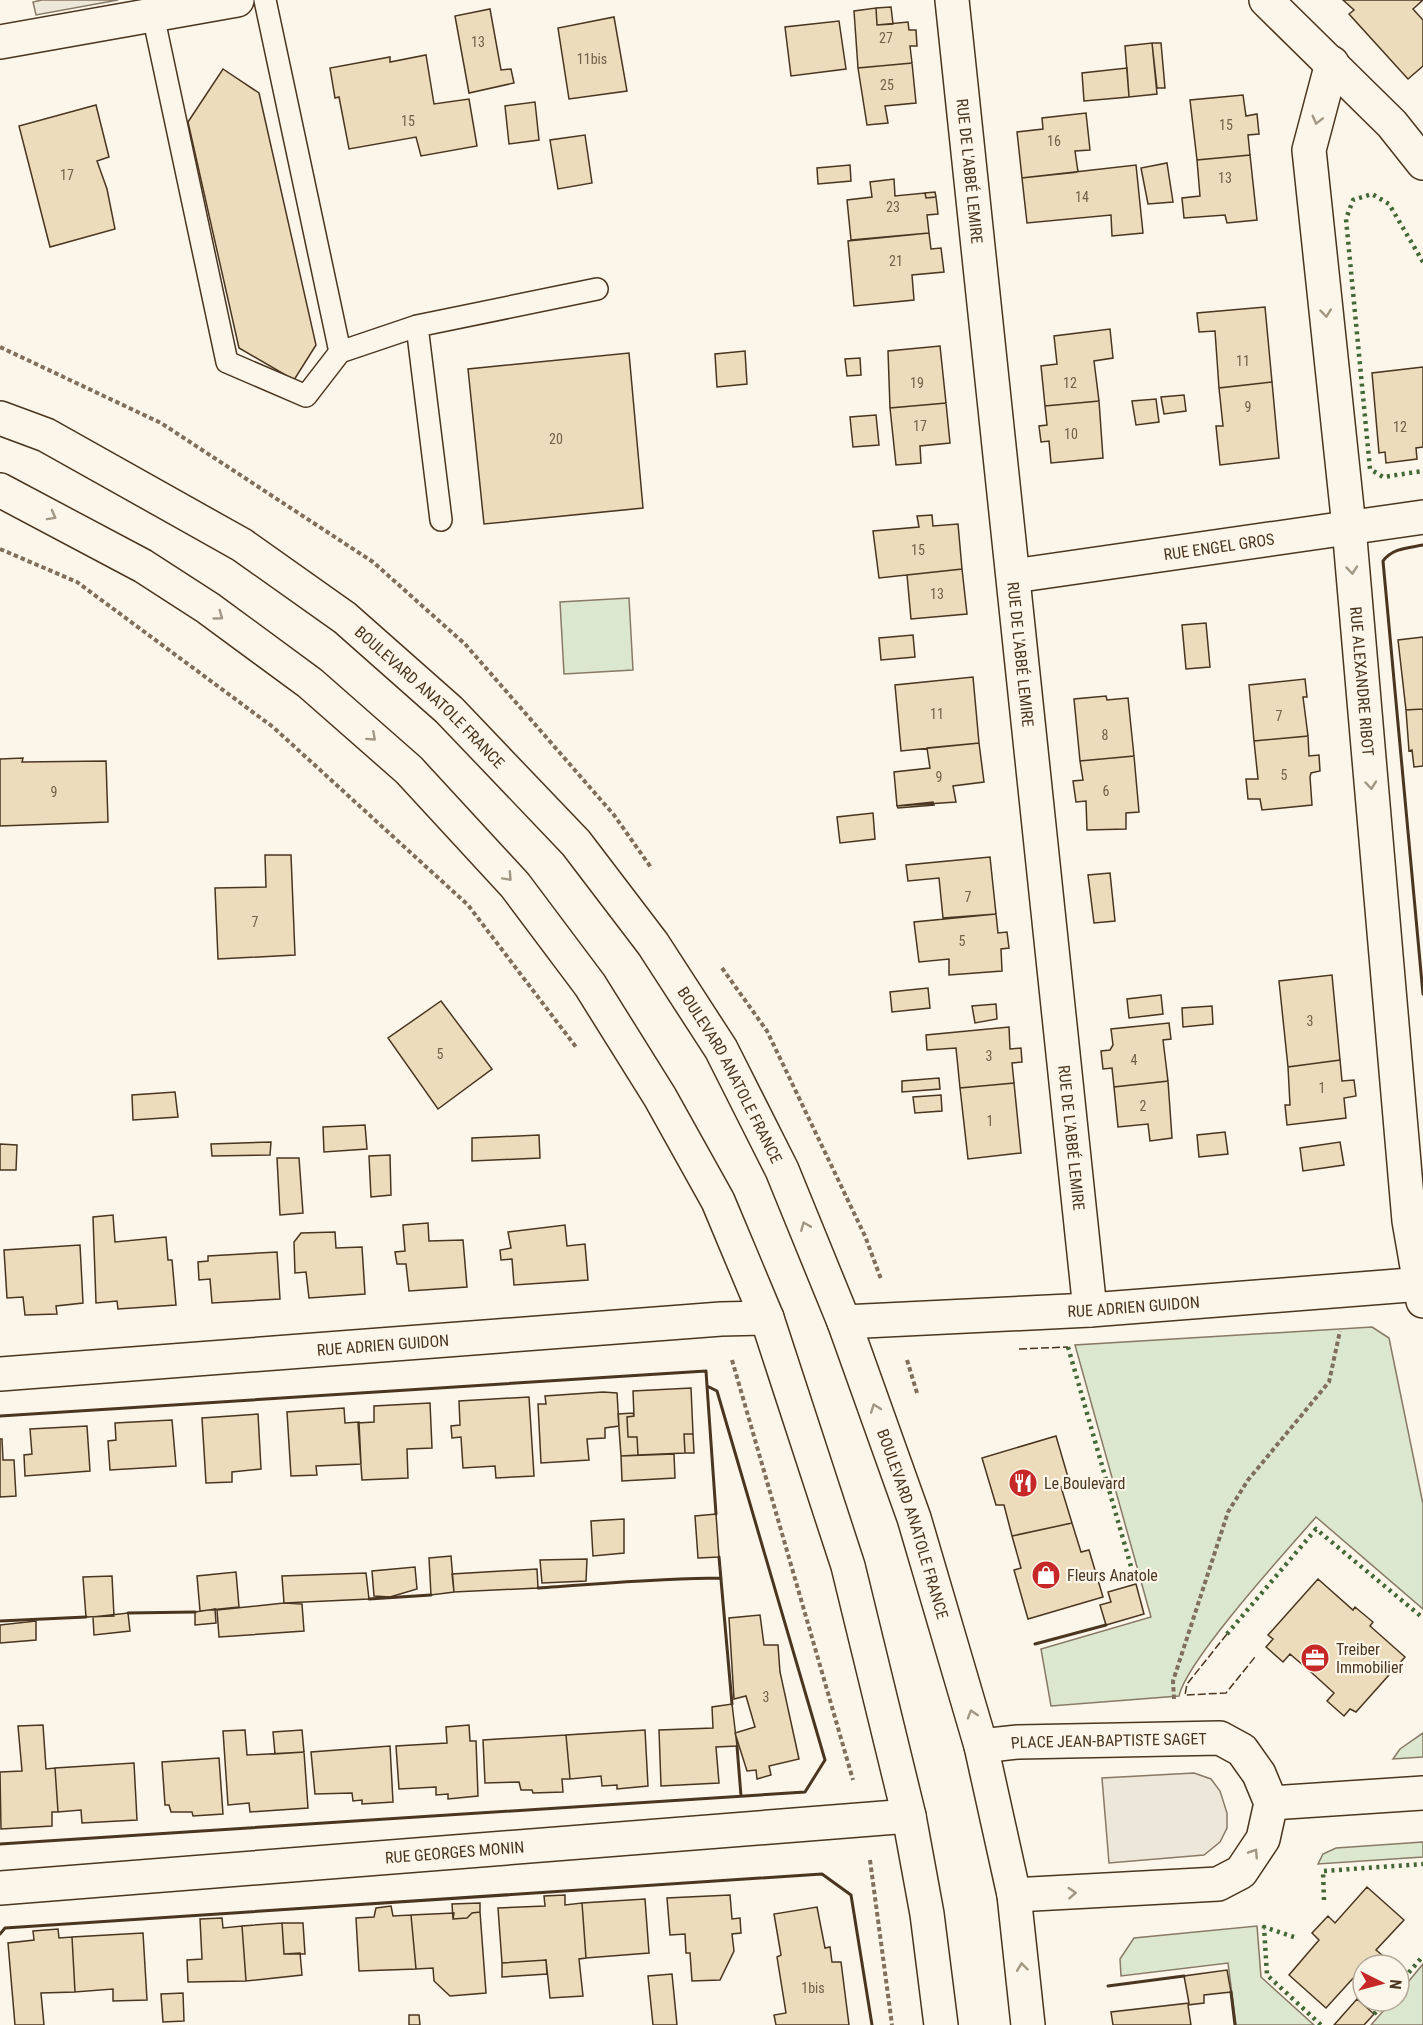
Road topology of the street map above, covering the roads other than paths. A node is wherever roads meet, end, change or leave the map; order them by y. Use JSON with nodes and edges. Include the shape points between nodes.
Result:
{"nodes":[{"id":1,"x":237,"y":0,"type":"edge"},
{"id":2,"x":265,"y":0,"type":"edge"},
{"id":3,"x":952,"y":0,"type":"edge"},
{"id":4,"x":1266,"y":0,"type":"edge"},
{"id":5,"x":153,"y":15,"type":"junction"},
{"id":6,"x":0,"y":42,"type":"edge"},
{"id":7,"x":1332,"y":63,"type":"junction"},
{"id":8,"x":1423,"y":163,"type":"edge"},
{"id":9,"x":597,"y":289,"type":"dead end"},
{"id":10,"x":417,"y":326,"type":"junction"},
{"id":11,"x":340,"y":352,"type":"junction"},
{"id":12,"x":0,"y":418,"type":"edge"},
{"id":13,"x":0,"y":490,"type":"edge"},
{"id":14,"x":1423,"y":517,"type":"edge"},
{"id":15,"x":441,"y":520,"type":"dead end"},
{"id":16,"x":1349,"y":527,"type":"junction"},
{"id":17,"x":1014,"y":576,"type":"junction"},
{"id":18,"x":1422,"y":1290,"type":"edge"},
{"id":19,"x":1090,"y":1310,"type":"junction"},
{"id":20,"x":767,"y":1318,"type":"junction"},
{"id":21,"x":844,"y":1322,"type":"junction"},
{"id":22,"x":0,"y":1374,"type":"edge"},
{"id":23,"x":981,"y":1746,"type":"junction"},
{"id":24,"x":1423,"y":1793,"type":"edge"},
{"id":25,"x":1271,"y":1803,"type":"junction"},
{"id":26,"x":909,"y":1816,"type":"junction"},
{"id":27,"x":0,"y":1888,"type":"edge"},
{"id":28,"x":1014,"y":1895,"type":"junction"},
{"id":29,"x":941,"y":2025,"type":"edge"},
{"id":30,"x":1028,"y":2025,"type":"edge"}],
"edges":[{"from":1,"to":5,"type":"street"},
{"from":2,"to":11,"type":"lane"},
{"from":3,"to":17,"type":"street","name":"RUE DE L'ABBÉ LEMIRE"},
{"from":4,"to":7,"type":"street"},
{"from":5,"to":6,"type":"street"},
{"from":5,"to":11,"type":"lane","via":[[227,362],[306,396]]},
{"from":7,"to":8,"type":"street","via":[[1392,124]]},
{"from":7,"to":16,"type":"street","name":"RUE ALEXANDRE RIBOT","one_way":true,"via":[[1309,150]]},
{"from":9,"to":10,"type":"lane"},
{"from":10,"to":11,"type":"lane"},
{"from":10,"to":15,"type":"lane"},
{"from":21,"to":12,"type":"street","name":"BOULEVARD ANATOLE FRANCE","one_way":true,"via":[[782,1170],[721,1049],[652,944],[568,835],[449,710],[345,618],[242,545],[46,435]]},
{"from":13,"to":20,"type":"street","one_way":true,"via":[[143,566],[208,608],[310,682],[409,770],[508,877],[590,985],[660,1097],[718,1201]]},
{"from":14,"to":16,"type":"street","name":"RUE ENGEL GROS"},
{"from":16,"to":17,"type":"street","name":"RUE ENGEL GROS"},
{"from":16,"to":18,"type":"street","name":"RUE ALEXANDRE RIBOT","one_way":true,"via":[[1409,1221]]},
{"from":17,"to":19,"type":"street","name":"RUE DE L'ABBÉ LEMIRE"},
{"from":18,"to":19,"type":"street","name":"RUE ADRIEN GUIDON","via":[[1341,1291]]},
{"from":19,"to":21,"type":"street","name":"RUE ADRIEN GUIDON"},
{"from":20,"to":22,"type":"street","name":"RUE ADRIEN GUIDON"},
{"from":20,"to":26,"type":"street","via":[[848,1566]]},
{"from":23,"to":21,"type":"street","name":"BOULEVARD ANATOLE FRANCE","one_way":true,"via":[[914,1518]]},
{"from":23,"to":25,"type":"street","name":"PLACE JEAN-BAPTISTE SAGET","via":[[1220,1738],[1242,1750],[1259,1774]]},
{"from":23,"to":28,"type":"street","name":"BOULEVARD ANATOLE FRANCE"},
{"from":24,"to":25,"type":"street"},
{"from":28,"to":25,"type":"street","one_way":true,"via":[[1218,1884],[1241,1872],[1247,1864],[1263,1839]]},
{"from":26,"to":27,"type":"street","name":"RUE GEORGES MONIN"},
{"from":26,"to":29,"type":"street"},
{"from":30,"to":28,"type":"street","name":"BOULEVARD ANATOLE FRANCE","one_way":true}]}
